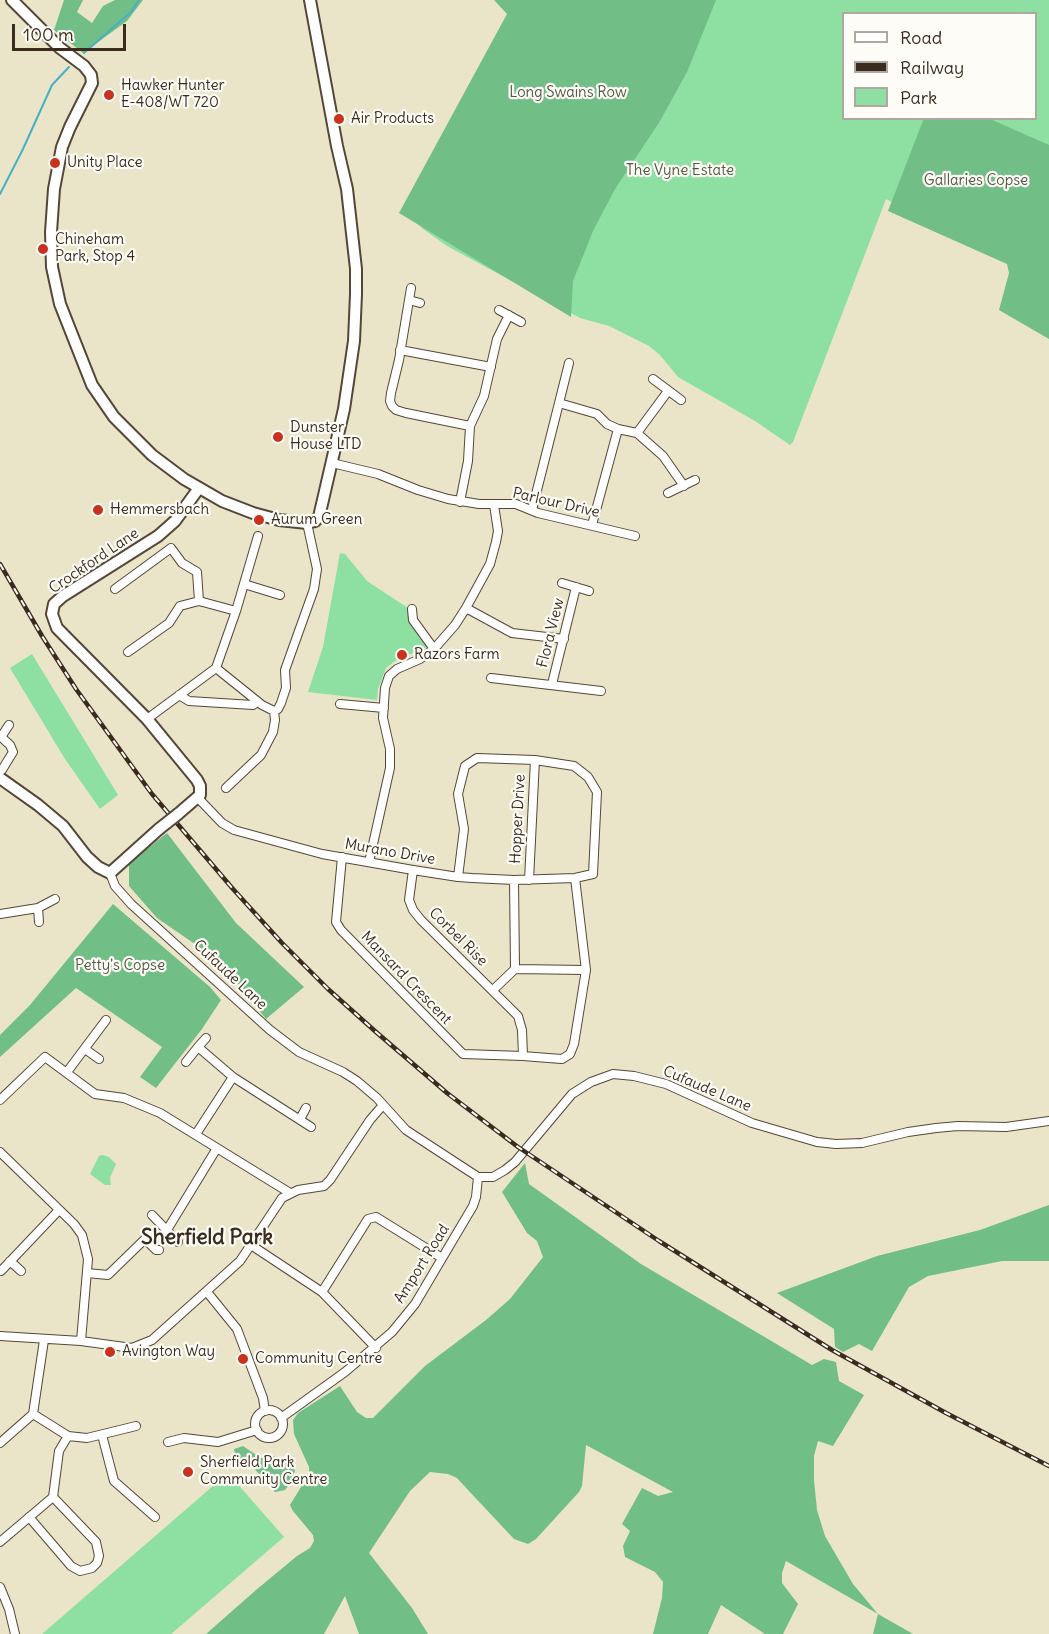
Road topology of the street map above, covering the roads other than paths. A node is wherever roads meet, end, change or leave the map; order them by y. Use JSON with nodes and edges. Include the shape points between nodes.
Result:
{"nodes":[{"id":1,"x":12,"y":0,"type":"edge"},
{"id":2,"x":310,"y":0,"type":"edge"},
{"id":3,"x":411,"y":288,"type":"dead end"},
{"id":4,"x":409,"y":300,"type":"junction"},
{"id":5,"x":420,"y":303,"type":"dead end"},
{"id":6,"x":499,"y":310,"type":"dead end"},
{"id":7,"x":509,"y":315,"type":"junction"},
{"id":8,"x":521,"y":322,"type":"dead end"},
{"id":9,"x":400,"y":350,"type":"junction"},
{"id":10,"x":569,"y":363,"type":"dead end"},
{"id":11,"x":491,"y":367,"type":"junction"},
{"id":12,"x":652,"y":379,"type":"dead end"},
{"id":13,"x":668,"y":391,"type":"junction"},
{"id":14,"x":681,"y":400,"type":"dead end"},
{"id":15,"x":559,"y":403,"type":"junction"},
{"id":16,"x":470,"y":426,"type":"junction"},
{"id":17,"x":618,"y":429,"type":"junction"},
{"id":18,"x":637,"y":433,"type":"junction"},
{"id":19,"x":332,"y":463,"type":"junction"},
{"id":20,"x":695,"y":480,"type":"dead end"},
{"id":21,"x":684,"y":486,"type":"junction"},
{"id":22,"x":199,"y":488,"type":"junction"},
{"id":23,"x":668,"y":494,"type":"dead end"},
{"id":24,"x":460,"y":502,"type":"junction"},
{"id":25,"x":494,"y":505,"type":"junction"},
{"id":26,"x":532,"y":510,"type":"junction"},
{"id":27,"x":592,"y":525,"type":"junction"},
{"id":28,"x":308,"y":529,"type":"junction"},
{"id":29,"x":258,"y":536,"type":"dead end"},
{"id":30,"x":635,"y":536,"type":"dead end"},
{"id":31,"x":244,"y":584,"type":"junction"},
{"id":32,"x":562,"y":584,"type":"dead end"},
{"id":33,"x":576,"y":587,"type":"junction"},
{"id":34,"x":115,"y":589,"type":"dead end"},
{"id":35,"x":589,"y":591,"type":"dead end"},
{"id":36,"x":280,"y":595,"type":"dead end"},
{"id":37,"x":199,"y":601,"type":"junction"},
{"id":38,"x":466,"y":608,"type":"junction"},
{"id":39,"x":412,"y":609,"type":"dead end"},
{"id":40,"x":236,"y":610,"type":"junction"},
{"id":41,"x":564,"y":639,"type":"junction"},
{"id":42,"x":434,"y":649,"type":"junction"},
{"id":43,"x":128,"y":652,"type":"dead end"},
{"id":44,"x":216,"y":668,"type":"junction"},
{"id":45,"x":492,"y":678,"type":"dead end"},
{"id":46,"x":552,"y":684,"type":"junction"},
{"id":47,"x":601,"y":691,"type":"dead end"},
{"id":48,"x":179,"y":694,"type":"junction"},
{"id":49,"x":257,"y":702,"type":"junction"},
{"id":50,"x":340,"y":704,"type":"dead end"},
{"id":51,"x":384,"y":708,"type":"junction"},
{"id":52,"x":274,"y":711,"type":"junction"},
{"id":53,"x":147,"y":719,"type":"junction"},
{"id":54,"x":9,"y":725,"type":"dead end"},
{"id":55,"x":0,"y":736,"type":"edge"},
{"id":56,"x":535,"y":760,"type":"junction"},
{"id":57,"x":1,"y":774,"type":"edge"},
{"id":58,"x":226,"y":788,"type":"dead end"},
{"id":59,"x":198,"y":798,"type":"junction"},
{"id":60,"x":342,"y":857,"type":"junction"},
{"id":61,"x":369,"y":862,"type":"junction"},
{"id":62,"x":413,"y":870,"type":"junction"},
{"id":63,"x":110,"y":873,"type":"junction"},
{"id":64,"x":458,"y":877,"type":"junction"},
{"id":65,"x":575,"y":878,"type":"junction"},
{"id":66,"x":514,"y":880,"type":"junction"},
{"id":67,"x":528,"y":880,"type":"junction"},
{"id":68,"x":55,"y":899,"type":"dead end"},
{"id":69,"x":38,"y":908,"type":"junction"},
{"id":70,"x":0,"y":914,"type":"edge"},
{"id":71,"x":39,"y":922,"type":"dead end"},
{"id":72,"x":515,"y":969,"type":"junction"},
{"id":73,"x":586,"y":970,"type":"junction"},
{"id":74,"x":493,"y":990,"type":"junction"},
{"id":75,"x":106,"y":1020,"type":"dead end"},
{"id":76,"x":206,"y":1038,"type":"dead end"},
{"id":77,"x":198,"y":1047,"type":"junction"},
{"id":78,"x":85,"y":1049,"type":"junction"},
{"id":79,"x":523,"y":1056,"type":"junction"},
{"id":80,"x":99,"y":1059,"type":"dead end"},
{"id":81,"x":186,"y":1062,"type":"dead end"},
{"id":82,"x":67,"y":1072,"type":"junction"},
{"id":83,"x":233,"y":1077,"type":"junction"},
{"id":84,"x":0,"y":1100,"type":"edge"},
{"id":85,"x":383,"y":1105,"type":"junction"},
{"id":86,"x":306,"y":1108,"type":"dead end"},
{"id":87,"x":300,"y":1119,"type":"junction"},
{"id":88,"x":1049,"y":1121,"type":"edge"},
{"id":89,"x":311,"y":1127,"type":"dead end"},
{"id":90,"x":196,"y":1134,"type":"junction"},
{"id":91,"x":217,"y":1148,"type":"junction"},
{"id":92,"x":2,"y":1159,"type":"edge"},
{"id":93,"x":478,"y":1177,"type":"junction"},
{"id":94,"x":290,"y":1193,"type":"junction"},
{"id":95,"x":59,"y":1210,"type":"junction"},
{"id":96,"x":152,"y":1215,"type":"dead end"},
{"id":97,"x":167,"y":1230,"type":"junction"},
{"id":98,"x":178,"y":1242,"type":"dead end"},
{"id":99,"x":251,"y":1245,"type":"junction"},
{"id":100,"x":159,"y":1250,"type":"dead end"},
{"id":101,"x":442,"y":1258,"type":"junction"},
{"id":102,"x":10,"y":1262,"type":"junction"},
{"id":103,"x":21,"y":1270,"type":"dead end"},
{"id":104,"x":1,"y":1271,"type":"edge"},
{"id":105,"x":87,"y":1274,"type":"junction"},
{"id":106,"x":207,"y":1292,"type":"junction"},
{"id":107,"x":322,"y":1292,"type":"junction"},
{"id":108,"x":0,"y":1336,"type":"edge"},
{"id":109,"x":44,"y":1340,"type":"junction"},
{"id":110,"x":81,"y":1341,"type":"junction"},
{"id":111,"x":376,"y":1348,"type":"junction"},
{"id":112,"x":265,"y":1411,"type":"junction"},
{"id":113,"x":33,"y":1414,"type":"junction"},
{"id":114,"x":281,"y":1418,"type":"junction"},
{"id":115,"x":136,"y":1426,"type":"dead end"},
{"id":116,"x":257,"y":1430,"type":"junction"},
{"id":117,"x":102,"y":1435,"type":"junction"},
{"id":118,"x":68,"y":1436,"type":"junction"},
{"id":119,"x":168,"y":1442,"type":"dead end"},
{"id":120,"x":0,"y":1443,"type":"edge"},
{"id":121,"x":53,"y":1497,"type":"junction"},
{"id":122,"x":29,"y":1517,"type":"junction"},
{"id":123,"x":155,"y":1517,"type":"dead end"},
{"id":124,"x":0,"y":1542,"type":"edge"},
{"id":125,"x":0,"y":1587,"type":"edge"},
{"id":126,"x":15,"y":1634,"type":"edge"}],
"edges":[{"from":1,"to":22,"type":"street","via":[[84,66],[91,79],[62,147],[52,208],[52,267],[68,329],[92,385],[114,417],[162,463]]},
{"from":2,"to":19,"type":"street","via":[[347,189],[356,269],[354,340]]},
{"from":3,"to":4,"type":"street"},
{"from":4,"to":5,"type":"street"},
{"from":4,"to":9,"type":"street"},
{"from":6,"to":7,"type":"street"},
{"from":7,"to":8,"type":"street"},
{"from":7,"to":11,"type":"street","via":[[497,339]]},
{"from":9,"to":11,"type":"street"},
{"from":9,"to":16,"type":"street","via":[[392,406],[406,413]]},
{"from":10,"to":15,"type":"street"},
{"from":11,"to":16,"type":"street","via":[[484,396]]},
{"from":12,"to":13,"type":"street"},
{"from":13,"to":14,"type":"street"},
{"from":13,"to":18,"type":"street"},
{"from":15,"to":17,"type":"street","via":[[597,414]]},
{"from":15,"to":26,"type":"street"},
{"from":16,"to":24,"type":"street"},
{"from":17,"to":18,"type":"street"},
{"from":17,"to":27,"type":"street"},
{"from":18,"to":21,"type":"street","via":[[663,456]]},
{"from":19,"to":24,"type":"street","name":"Parlour Drive"},
{"from":19,"to":28,"type":"street","via":[[319,517]]},
{"from":20,"to":21,"type":"street"},
{"from":21,"to":23,"type":"street"},
{"from":22,"to":28,"type":"street","via":[[253,513]]},
{"from":22,"to":53,"type":"street","name":"Crockford Lane","via":[[175,521],[158,536],[63,596],[53,608],[52,620],[57,628]]},
{"from":24,"to":25,"type":"street","name":"Parlour Drive"},
{"from":25,"to":26,"type":"street","name":"Parlour Drive","via":[[510,504]]},
{"from":25,"to":38,"type":"street","via":[[498,531],[490,564]]},
{"from":26,"to":27,"type":"street","name":"Parlour Drive"},
{"from":27,"to":30,"type":"street","name":"Parlour Drive"},
{"from":28,"to":52,"type":"street","via":[[316,569],[314,589],[285,670],[286,688]]},
{"from":29,"to":31,"type":"street"},
{"from":31,"to":36,"type":"street"},
{"from":31,"to":40,"type":"street"},
{"from":32,"to":33,"type":"street","name":"Flora View"},
{"from":33,"to":35,"type":"street","name":"Flora View"},
{"from":33,"to":41,"type":"street","name":"Flora View"},
{"from":34,"to":37,"type":"street","via":[[171,548],[182,563],[197,572]]},
{"from":37,"to":40,"type":"street"},
{"from":37,"to":43,"type":"street","via":[[180,606],[169,623]]},
{"from":38,"to":41,"type":"street","via":[[512,633]]},
{"from":38,"to":42,"type":"street"},
{"from":39,"to":42,"type":"street","via":[[413,620]]},
{"from":40,"to":44,"type":"street"},
{"from":41,"to":46,"type":"street","name":"Flora View"},
{"from":42,"to":51,"type":"street","via":[[389,676]]},
{"from":44,"to":48,"type":"street"},
{"from":44,"to":49,"type":"street"},
{"from":45,"to":46,"type":"street","name":"Flora View"},
{"from":46,"to":47,"type":"street","name":"Flora View"},
{"from":48,"to":49,"type":"street","via":[[189,700],[253,705]]},
{"from":48,"to":53,"type":"street"},
{"from":49,"to":52,"type":"street"},
{"from":50,"to":51,"type":"street"},
{"from":51,"to":61,"type":"street","via":[[390,768]]},
{"from":52,"to":58,"type":"street","via":[[273,732],[261,755]]},
{"from":53,"to":59,"type":"street","name":"Crockford Lane","via":[[197,780],[201,792]]},
{"from":54,"to":55,"type":"street"},
{"from":55,"to":57,"type":"street","via":[[13,752]]},
{"from":56,"to":64,"type":"street","via":[[477,758],[465,766],[458,794],[464,830]]},
{"from":56,"to":65,"type":"street","name":"Murano Drive","via":[[574,766],[588,777],[597,792],[593,874]]},
{"from":56,"to":67,"type":"street","name":"Hopper Drive"},
{"from":57,"to":63,"type":"street","via":[[63,826],[98,867]]},
{"from":59,"to":60,"type":"street","name":"Murano Drive","via":[[234,830]]},
{"from":59,"to":63,"type":"street","bridge":true},
{"from":60,"to":61,"type":"street","name":"Murano Drive"},
{"from":60,"to":79,"type":"street","name":"Mansard Crescent","via":[[336,922],[341,930],[463,1054]]},
{"from":61,"to":62,"type":"street","name":"Murano Drive"},
{"from":62,"to":64,"type":"street","name":"Murano Drive"},
{"from":62,"to":74,"type":"street","name":"Corbel Rise","via":[[409,900],[413,910]]},
{"from":63,"to":85,"type":"street","name":"Cufaude Lane","via":[[115,886],[131,904],[270,1030],[298,1052],[357,1081]]},
{"from":64,"to":66,"type":"street","name":"Murano Drive"},
{"from":65,"to":67,"type":"street","name":"Murano Drive"},
{"from":65,"to":73,"type":"street","name":"Mansard Crescent"},
{"from":66,"to":67,"type":"street","name":"Murano Drive"},
{"from":66,"to":72,"type":"street"},
{"from":68,"to":69,"type":"street"},
{"from":69,"to":70,"type":"street"},
{"from":69,"to":71,"type":"street"},
{"from":72,"to":73,"type":"street"},
{"from":72,"to":74,"type":"street"},
{"from":73,"to":79,"type":"street","name":"Mansard Crescent","via":[[570,1054],[562,1059]]},
{"from":74,"to":79,"type":"street","via":[[518,1016]]},
{"from":75,"to":78,"type":"street"},
{"from":76,"to":77,"type":"street"},
{"from":77,"to":81,"type":"street"},
{"from":77,"to":83,"type":"street"},
{"from":78,"to":80,"type":"street"},
{"from":78,"to":82,"type":"street"},
{"from":82,"to":84,"type":"street","via":[[45,1057]]},
{"from":82,"to":90,"type":"street","via":[[95,1094],[138,1103]]},
{"from":83,"to":87,"type":"street"},
{"from":83,"to":90,"type":"street"},
{"from":85,"to":93,"type":"street","name":"Cufaude Lane","via":[[406,1130]]},
{"from":85,"to":94,"type":"street","via":[[324,1186]]},
{"from":86,"to":87,"type":"street"},
{"from":87,"to":89,"type":"street"},
{"from":88,"to":93,"type":"street","name":"Cufaude Lane","via":[[1006,1127],[936,1128],[851,1145],[817,1142],[752,1123],[666,1084],[613,1074],[572,1094],[505,1170],[494,1177]]},
{"from":90,"to":91,"type":"street"},
{"from":91,"to":94,"type":"street"},
{"from":91,"to":97,"type":"street"},
{"from":92,"to":95,"type":"street"},
{"from":93,"to":101,"type":"street","name":"Amport Road","via":[[473,1206]]},
{"from":94,"to":99,"type":"street","via":[[282,1198]]},
{"from":95,"to":102,"type":"street"},
{"from":95,"to":105,"type":"street","via":[[82,1235]]},
{"from":96,"to":97,"type":"street"},
{"from":97,"to":98,"type":"street"},
{"from":99,"to":106,"type":"street"},
{"from":99,"to":107,"type":"street"},
{"from":100,"to":105,"type":"street","via":[[145,1239],[108,1275]]},
{"from":101,"to":107,"type":"street","via":[[376,1216],[368,1219]]},
{"from":101,"to":111,"type":"street","name":"Amport Road","via":[[415,1304]]},
{"from":102,"to":103,"type":"street"},
{"from":102,"to":104,"type":"street"},
{"from":105,"to":110,"type":"street"},
{"from":106,"to":110,"type":"street","via":[[152,1340],[132,1348]]},
{"from":106,"to":112,"type":"street","via":[[237,1329]]},
{"from":107,"to":111,"type":"street"},
{"from":108,"to":109,"type":"street"},
{"from":109,"to":110,"type":"street"},
{"from":109,"to":113,"type":"street"},
{"from":111,"to":114,"type":"street","name":"Amport Road"},
{"from":112,"to":114,"type":"street","via":[[275,1412]]},
{"from":112,"to":116,"type":"street","via":[[256,1419]]},
{"from":113,"to":118,"type":"street"},
{"from":113,"to":120,"type":"street"},
{"from":114,"to":116,"type":"street","via":[[283,1427],[274,1437],[265,1437]]},
{"from":115,"to":117,"type":"street"},
{"from":116,"to":119,"type":"street","via":[[218,1442],[184,1438]]},
{"from":117,"to":118,"type":"street"},
{"from":117,"to":123,"type":"street","via":[[114,1481]]},
{"from":118,"to":121,"type":"street","via":[[59,1451]]},
{"from":121,"to":122,"type":"street"},
{"from":121,"to":122,"type":"street","via":[[96,1542],[99,1556],[92,1568],[80,1571],[71,1566]]},
{"from":122,"to":124,"type":"street"},
{"from":125,"to":126,"type":"street"}]}
